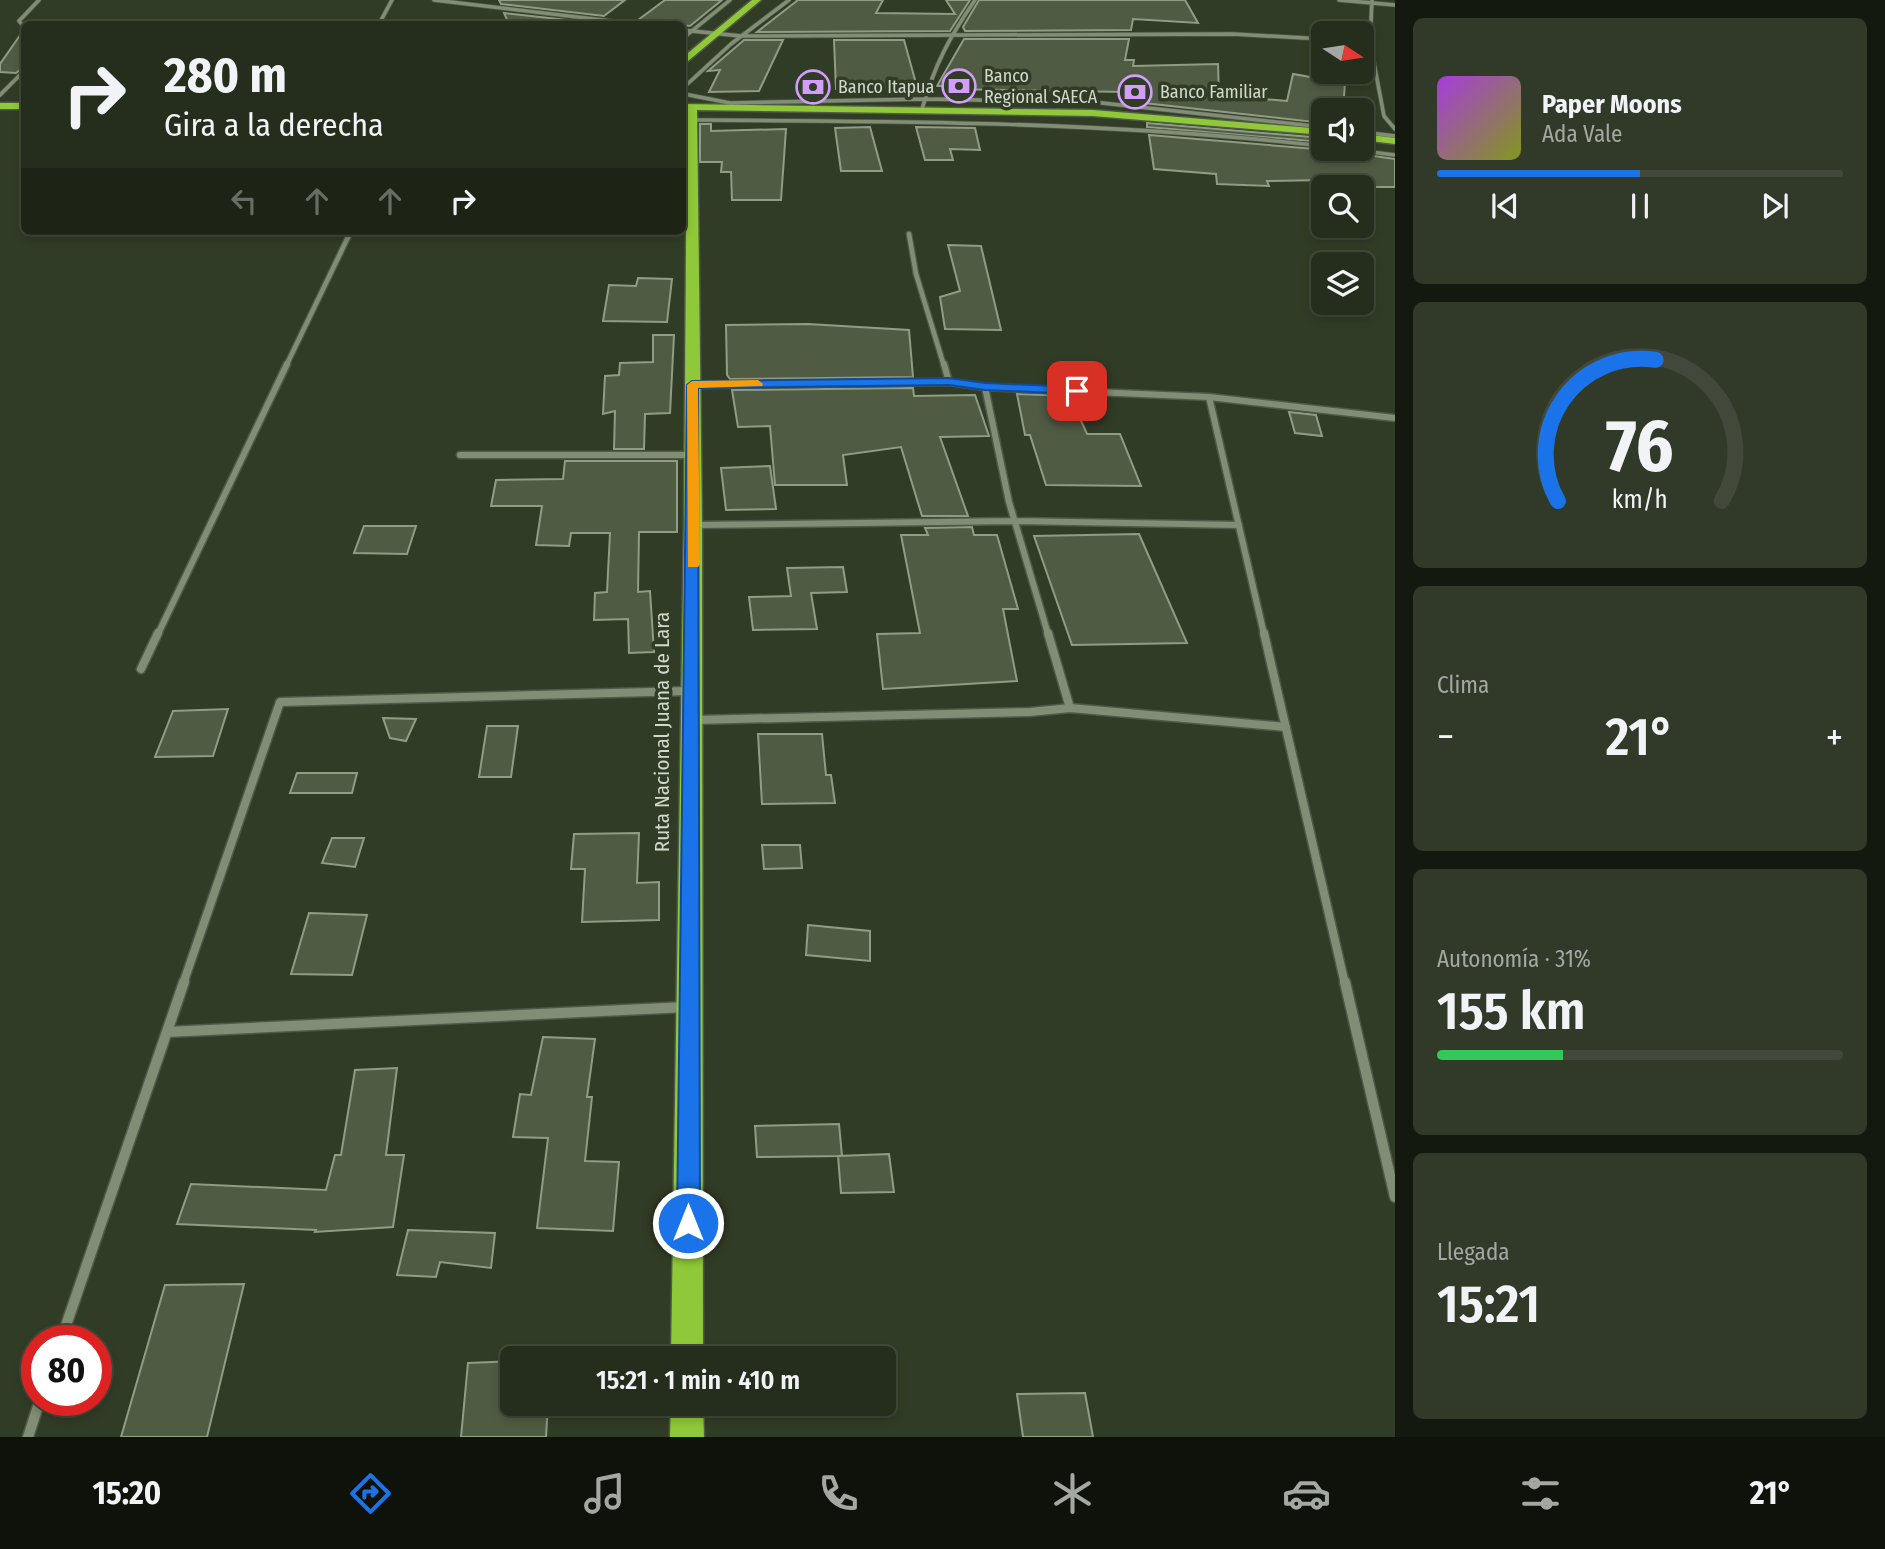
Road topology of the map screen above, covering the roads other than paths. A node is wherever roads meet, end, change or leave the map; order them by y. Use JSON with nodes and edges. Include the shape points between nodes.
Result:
{"nodes":[{"id":1,"x":39,"y":0,"type":"edge"},
{"id":2,"x":392,"y":0,"type":"edge"},
{"id":3,"x":434,"y":0,"type":"edge"},
{"id":4,"x":730,"y":0,"type":"edge"},
{"id":5,"x":757,"y":0,"type":"edge"},
{"id":6,"x":789,"y":0,"type":"edge"},
{"id":7,"x":975,"y":0,"type":"edge"},
{"id":8,"x":1339,"y":0,"type":"edge"},
{"id":9,"x":1373,"y":2,"type":"edge"},
{"id":10,"x":1395,"y":5,"type":"edge"},
{"id":11,"x":381,"y":21,"type":"edge"},
{"id":12,"x":611,"y":21,"type":"edge"},
{"id":13,"x":1372,"y":21,"type":"edge"},
{"id":14,"x":21,"y":23,"type":"edge"},
{"id":15,"x":686,"y":31,"type":"edge"},
{"id":16,"x":692,"y":32,"type":"junction"},
{"id":17,"x":717,"y":34,"type":"junction"},
{"id":18,"x":686,"y":36,"type":"edge"},
{"id":19,"x":741,"y":36,"type":"junction"},
{"id":20,"x":950,"y":37,"type":"junction"},
{"id":21,"x":1311,"y":38,"type":"edge"},
{"id":22,"x":706,"y":44,"type":"junction"},
{"id":23,"x":686,"y":60,"type":"edge"},
{"id":24,"x":1374,"y":63,"type":"edge"},
{"id":25,"x":686,"y":65,"type":"edge"},
{"id":26,"x":21,"y":74,"type":"edge"},
{"id":27,"x":0,"y":95,"type":"edge"},
{"id":28,"x":686,"y":95,"type":"edge"},
{"id":29,"x":686,"y":102,"type":"edge"},
{"id":30,"x":923,"y":104,"type":"junction"},
{"id":31,"x":0,"y":106,"type":"edge"},
{"id":32,"x":21,"y":106,"type":"edge"},
{"id":33,"x":1311,"y":129,"type":"edge"},
{"id":34,"x":1395,"y":129,"type":"edge"},
{"id":35,"x":1374,"y":136,"type":"edge"},
{"id":36,"x":1395,"y":139,"type":"edge"},
{"id":37,"x":1311,"y":145,"type":"edge"},
{"id":38,"x":1374,"y":152,"type":"edge"},
{"id":39,"x":1395,"y":155,"type":"edge"},
{"id":40,"x":909,"y":234,"type":"dead end"},
{"id":41,"x":349,"y":235,"type":"edge"},
{"id":42,"x":949,"y":382,"type":"junction"},
{"id":43,"x":692,"y":385,"type":"junction"},
{"id":44,"x":985,"y":387,"type":"junction"},
{"id":45,"x":1209,"y":397,"type":"junction"},
{"id":46,"x":1395,"y":418,"type":"edge"},
{"id":47,"x":460,"y":455,"type":"dead end"},
{"id":48,"x":693,"y":455,"type":"junction"},
{"id":49,"x":1016,"y":521,"type":"junction"},
{"id":50,"x":694,"y":525,"type":"junction"},
{"id":51,"x":1239,"y":525,"type":"junction"},
{"id":52,"x":141,"y":669,"type":"dead end"},
{"id":53,"x":692,"y":691,"type":"junction"},
{"id":54,"x":1070,"y":708,"type":"junction"},
{"id":55,"x":692,"y":720,"type":"junction"},
{"id":56,"x":1286,"y":727,"type":"junction"},
{"id":57,"x":690,"y":1007,"type":"junction"},
{"id":58,"x":167,"y":1032,"type":"junction"},
{"id":59,"x":1395,"y":1197,"type":"edge"},
{"id":60,"x":66,"y":1325,"type":"edge"},
{"id":61,"x":687,"y":1346,"type":"edge"},
{"id":62,"x":35,"y":1416,"type":"edge"},
{"id":63,"x":687,"y":1416,"type":"edge"},
{"id":64,"x":28,"y":1437,"type":"edge"},
{"id":65,"x":687,"y":1437,"type":"edge"}],
"edges":[{"from":1,"to":14,"type":"street"},
{"from":2,"to":11,"type":"street"},
{"from":3,"to":12,"type":"street"},
{"from":4,"to":16,"type":"street"},
{"from":5,"to":17,"type":"highway"},
{"from":6,"to":19,"type":"street"},
{"from":7,"to":20,"type":"street"},
{"from":8,"to":9,"type":"street"},
{"from":9,"to":10,"type":"street"},
{"from":9,"to":13,"type":"street"},
{"from":15,"to":16,"type":"street"},
{"from":16,"to":17,"type":"street"},
{"from":16,"to":18,"type":"street"},
{"from":17,"to":19,"type":"street"},
{"from":17,"to":22,"type":"highway"},
{"from":19,"to":20,"type":"street"},
{"from":19,"to":29,"type":"street"},
{"from":20,"to":21,"type":"street","via":[[1232,34]]},
{"from":20,"to":30,"type":"street"},
{"from":22,"to":23,"type":"highway"},
{"from":22,"to":25,"type":"highway"},
{"from":24,"to":34,"type":"street","via":[[1384,116]]},
{"from":26,"to":27,"type":"street"},
{"from":28,"to":30,"type":"street","via":[[730,103]]},
{"from":29,"to":30,"type":"highway","via":[[728,107]]},
{"from":29,"to":37,"type":"street"},
{"from":29,"to":43,"type":"highway","name":"Ruta Nacional Juana de Lara"},
{"from":30,"to":33,"type":"highway"},
{"from":31,"to":32,"type":"highway"},
{"from":35,"to":36,"type":"highway"},
{"from":38,"to":39,"type":"street"},
{"from":40,"to":42,"type":"street","via":[[916,274]]},
{"from":41,"to":52,"type":"street"},
{"from":42,"to":43,"type":"street"},
{"from":42,"to":44,"type":"street"},
{"from":43,"to":48,"type":"highway","name":"Ruta Nacional Juana de Lara"},
{"from":44,"to":45,"type":"street"},
{"from":44,"to":49,"type":"street"},
{"from":45,"to":46,"type":"street"},
{"from":45,"to":51,"type":"street"},
{"from":47,"to":48,"type":"street"},
{"from":48,"to":50,"type":"highway","name":"Ruta Nacional Juana de Lara"},
{"from":49,"to":50,"type":"street"},
{"from":49,"to":51,"type":"street"},
{"from":49,"to":54,"type":"street"},
{"from":50,"to":53,"type":"highway","name":"Ruta Nacional Juana de Lara"},
{"from":51,"to":56,"type":"street"},
{"from":53,"to":55,"type":"highway","name":"Ruta Nacional Juana de Lara"},
{"from":53,"to":58,"type":"street","via":[[280,702]]},
{"from":54,"to":55,"type":"street"},
{"from":54,"to":56,"type":"street"},
{"from":55,"to":57,"type":"highway","name":"Ruta Nacional Juana de Lara"},
{"from":56,"to":59,"type":"street"},
{"from":57,"to":58,"type":"street"},
{"from":57,"to":61,"type":"highway","name":"Ruta Nacional Juana de Lara"},
{"from":58,"to":60,"type":"street"},
{"from":62,"to":64,"type":"street"},
{"from":63,"to":65,"type":"highway"}]}
